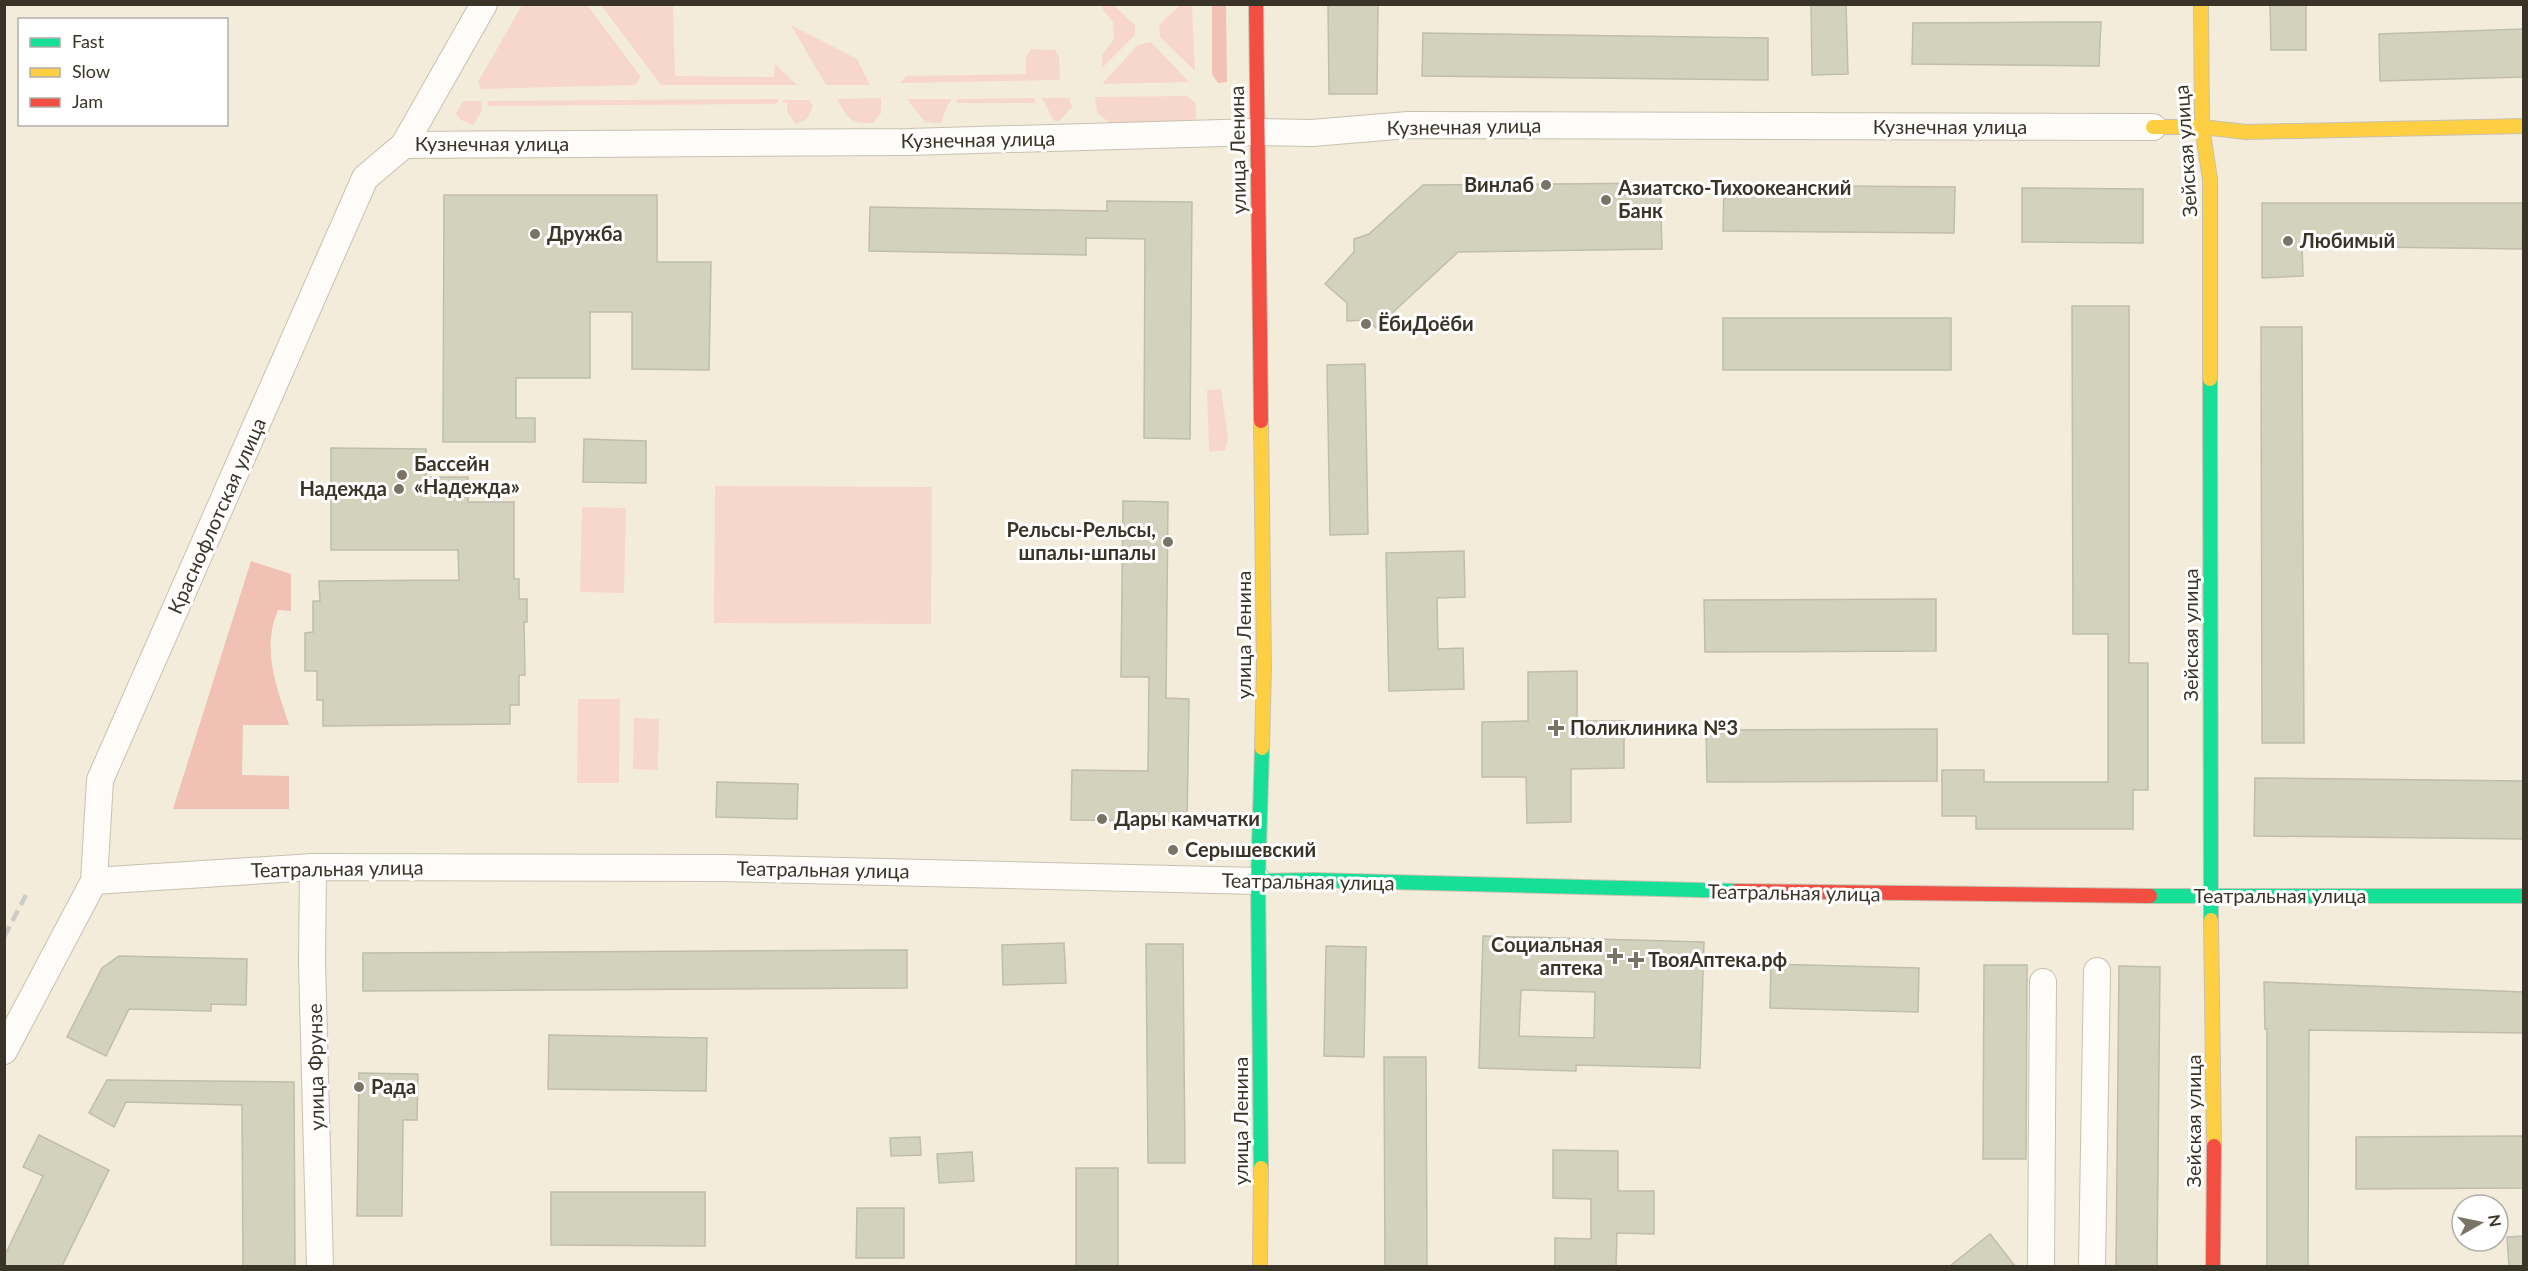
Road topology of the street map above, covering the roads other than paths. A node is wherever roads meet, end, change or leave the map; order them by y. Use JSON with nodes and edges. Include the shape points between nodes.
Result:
{"nodes":[{"id":1,"x":484,"y":4,"type":"edge"},
{"id":2,"x":1256,"y":4,"type":"edge"},
{"id":3,"x":2201,"y":4,"type":"edge"},
{"id":4,"x":2523,"y":126,"type":"edge"},
{"id":5,"x":2153,"y":127,"type":"joint"},
{"id":6,"x":2202,"y":127,"type":"junction"},
{"id":7,"x":1257,"y":132,"type":"junction"},
{"id":8,"x":404,"y":145,"type":"junction"},
{"id":9,"x":313,"y":867,"type":"junction"},
{"id":10,"x":94,"y":881,"type":"junction"},
{"id":11,"x":1258,"y":882,"type":"junction"},
{"id":12,"x":2523,"y":896,"type":"edge"},
{"id":13,"x":2210,"y":897,"type":"junction"},
{"id":14,"x":2097,"y":971,"type":"dead end"},
{"id":15,"x":2043,"y":982,"type":"dead end"},
{"id":16,"x":4,"y":1051,"type":"edge"},
{"id":17,"x":320,"y":1266,"type":"edge"},
{"id":18,"x":1260,"y":1266,"type":"edge"},
{"id":19,"x":2041,"y":1266,"type":"edge"},
{"id":20,"x":2092,"y":1266,"type":"edge"},
{"id":21,"x":2213,"y":1266,"type":"edge"}],
"edges":[{"from":1,"to":8,"type":"street","name":"Краснофлотская улица"},
{"from":2,"to":7,"type":"main road","name":"улица Ленина"},
{"from":3,"to":6,"type":"main road","name":"Зейская улица"},
{"from":4,"to":6,"type":"main road","name":"Кузнечная улица","via":[[2246,132]]},
{"from":5,"to":6,"type":"main road","name":"Кузнечная улица"},
{"from":5,"to":7,"type":"street","name":"Кузнечная улица","via":[[1408,125],[1312,133]]},
{"from":6,"to":13,"type":"main road","name":"Зейская улица","via":[[2210,179]]},
{"from":7,"to":8,"type":"street","name":"Кузнечная улица","via":[[909,142]]},
{"from":7,"to":11,"type":"main road","name":"улица Ленина","via":[[1264,643]]},
{"from":8,"to":10,"type":"street","name":"Краснофлотская улица","via":[[365,178],[100,780]]},
{"from":9,"to":10,"type":"street","name":"Театральная улица"},
{"from":9,"to":11,"type":"street","name":"Театральная улица","via":[[722,868]]},
{"from":9,"to":17,"type":"street","name":"улица Фрунзе"},
{"from":10,"to":16,"type":"street","name":"Краснофлотская улица"},
{"from":11,"to":13,"type":"main road","name":"Театральная улица"},
{"from":11,"to":18,"type":"main road","name":"улица Ленина"},
{"from":12,"to":13,"type":"main road","name":"Театральная улица"},
{"from":13,"to":21,"type":"main road","name":"Зейская улица"},
{"from":14,"to":20,"type":"street"},
{"from":15,"to":19,"type":"street"}]}
